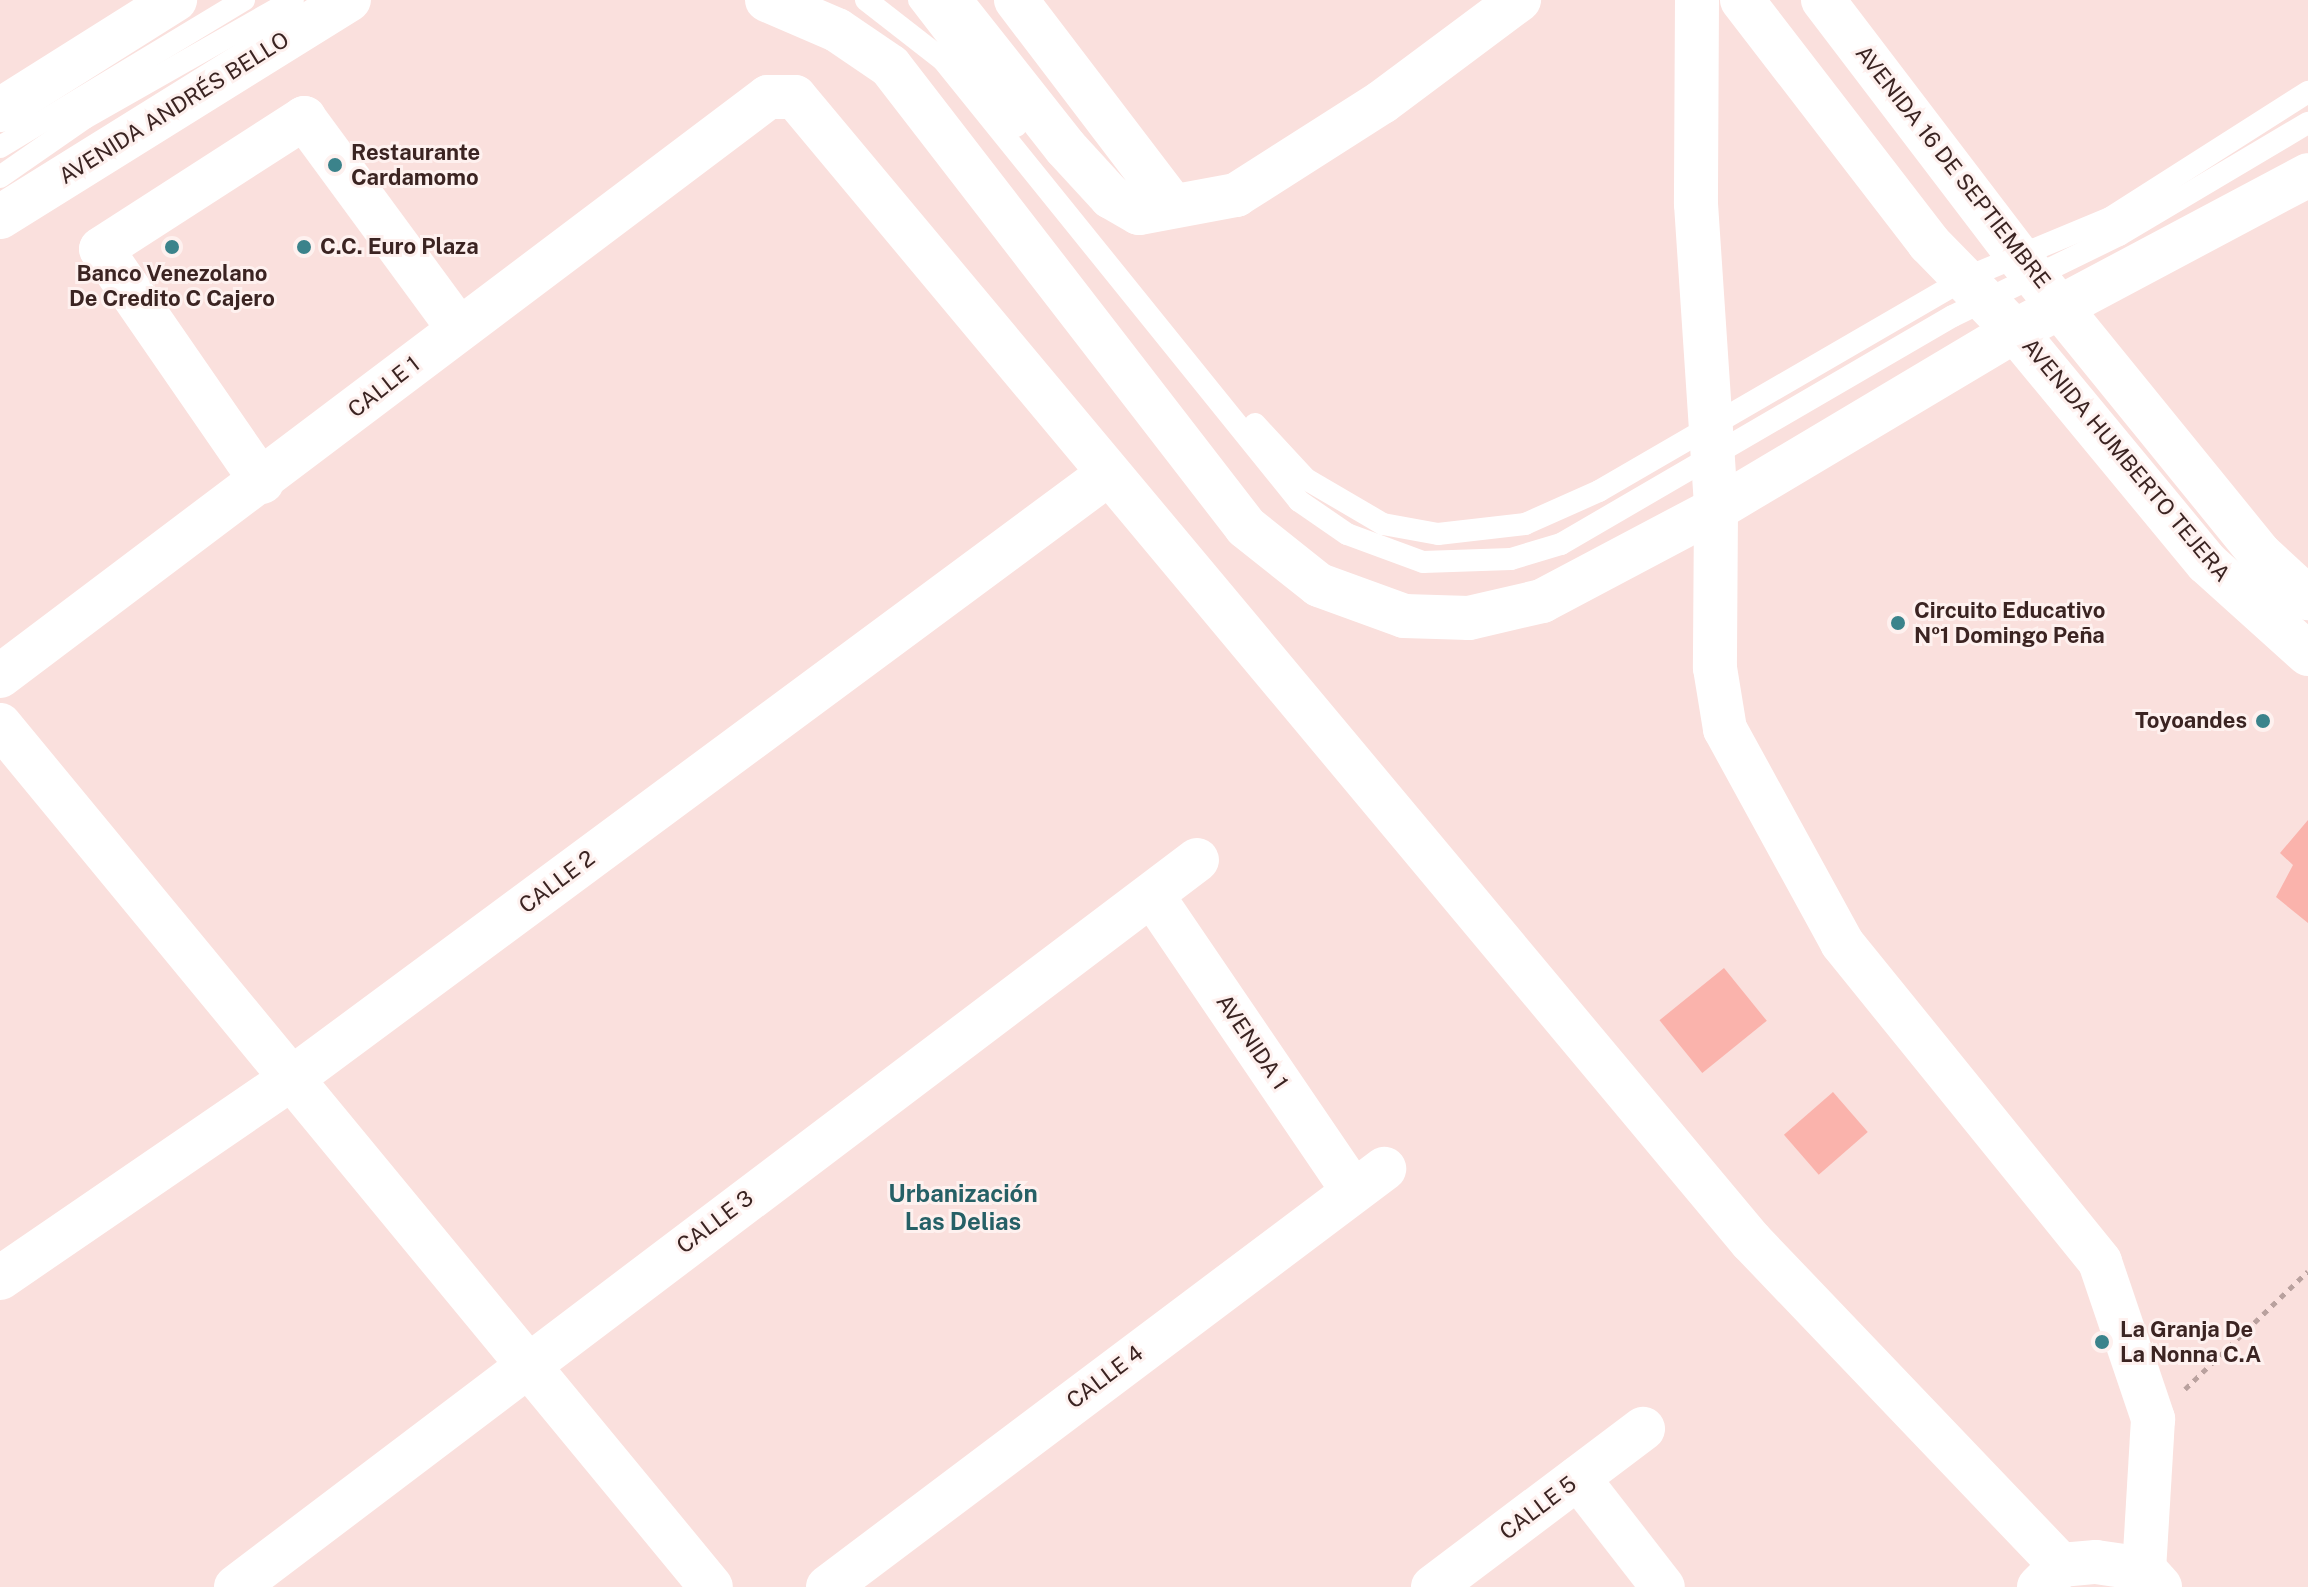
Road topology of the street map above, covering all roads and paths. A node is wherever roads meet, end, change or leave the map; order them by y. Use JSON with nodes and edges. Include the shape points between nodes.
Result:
{"nodes":[{"id":1,"x":175,"y":0,"type":"edge"},
{"id":2,"x":244,"y":0,"type":"edge"},
{"id":3,"x":293,"y":0,"type":"edge"},
{"id":4,"x":349,"y":0,"type":"edge"},
{"id":5,"x":767,"y":0,"type":"edge"},
{"id":6,"x":866,"y":0,"type":"edge"},
{"id":7,"x":919,"y":0,"type":"edge"},
{"id":8,"x":949,"y":0,"type":"edge"},
{"id":9,"x":1016,"y":0,"type":"edge"},
{"id":10,"x":1519,"y":0,"type":"edge"},
{"id":11,"x":1697,"y":0,"type":"edge"},
{"id":12,"x":1742,"y":0,"type":"edge"},
{"id":13,"x":1823,"y":0,"type":"edge"},
{"id":14,"x":2308,"y":92,"type":"edge"},
{"id":15,"x":0,"y":110,"type":"edge"},
{"id":16,"x":2308,"y":123,"type":"edge"},
{"id":17,"x":0,"y":147,"type":"edge"},
{"id":18,"x":2308,"y":175,"type":"edge"},
{"id":19,"x":0,"y":177,"type":"edge"},
{"id":20,"x":1170,"y":202,"type":"junction"},
{"id":21,"x":0,"y":217,"type":"edge"},
{"id":22,"x":2040,"y":281,"type":"junction"},
{"id":23,"x":1991,"y":302,"type":"junction"},
{"id":24,"x":459,"y":329,"type":"junction"},
{"id":25,"x":1710,"y":440,"type":"junction"},
{"id":26,"x":1107,"y":475,"type":"junction"},
{"id":27,"x":262,"y":482,"type":"junction"},
{"id":28,"x":1716,"y":509,"type":"junction"},
{"id":29,"x":2308,"y":598,"type":"edge"},
{"id":30,"x":2308,"y":654,"type":"edge"},
{"id":31,"x":0,"y":676,"type":"edge"},
{"id":32,"x":0,"y":725,"type":"edge"},
{"id":33,"x":1197,"y":860,"type":"dead end"},
{"id":34,"x":1152,"y":895,"type":"junction"},
{"id":35,"x":295,"y":1076,"type":"junction"},
{"id":36,"x":1368,"y":1179,"type":"joint"},
{"id":37,"x":2308,"y":1271,"type":"edge"},
{"id":38,"x":0,"y":1278,"type":"edge"},
{"id":39,"x":529,"y":1361,"type":"junction"},
{"id":40,"x":2153,"y":1419,"type":"junction"},
{"id":41,"x":1643,"y":1429,"type":"dead end"},
{"id":42,"x":1578,"y":1478,"type":"junction"},
{"id":43,"x":2050,"y":1576,"type":"edge"},
{"id":44,"x":2149,"y":1581,"type":"edge"},
{"id":45,"x":236,"y":1587,"type":"edge"},
{"id":46,"x":711,"y":1587,"type":"edge"},
{"id":47,"x":828,"y":1587,"type":"edge"},
{"id":48,"x":1433,"y":1587,"type":"edge"},
{"id":49,"x":1663,"y":1587,"type":"edge"}],
"edges":[{"from":1,"to":15,"type":"street"},
{"from":2,"to":17,"type":"lane"},
{"from":3,"to":19,"type":"lane","via":[[85,118]]},
{"from":4,"to":21,"type":"street","name":"AVENIDA ANDRÉS BELLO"},
{"from":5,"to":28,"type":"street","via":[[837,30],[890,66],[1223,499],[1270,549],[1319,585],[1404,616],[1498,615],[1542,601]]},
{"from":6,"to":25,"type":"lane","via":[[943,60],[1283,483],[1347,534],[1411,561],[1511,559],[1561,544]]},
{"from":7,"to":25,"type":"lane","via":[[1243,409],[1334,500],[1408,532],[1495,532],[1557,512]]},
{"from":8,"to":20,"type":"street","via":[[1111,197],[1139,213]]},
{"from":9,"to":20,"type":"street"},
{"from":10,"to":20,"type":"street","via":[[1382,102],[1236,195],[1211,204]]},
{"from":11,"to":25,"type":"street","via":[[1696,204]]},
{"from":12,"to":23,"type":"street","via":[[1929,243]]},
{"from":13,"to":22,"type":"street","name":"AVENIDA 16 DE SEPTIEMBRE"},
{"from":14,"to":22,"type":"lane","via":[[2110,218]]},
{"from":16,"to":22,"type":"lane"},
{"from":18,"to":22,"type":"street","name":"AVENIDA 16 DE SEPTIEMBRE"},
{"from":22,"to":23,"type":"street"},
{"from":22,"to":23,"type":"lane"},
{"from":22,"to":29,"type":"street","name":"AVENIDA HUMBERTO TEJERA","via":[[2259,553]]},
{"from":23,"to":25,"type":"lane"},
{"from":23,"to":25,"type":"lane"},
{"from":23,"to":28,"type":"street"},
{"from":23,"to":30,"type":"street","name":"AVENIDA HUMBERTO TEJERA","via":[[2207,563]]},
{"from":24,"to":26,"type":"street","name":"CALLE 1","via":[[768,97],[795,97],[815,113]]},
{"from":24,"to":27,"type":"street","name":"CALLE 1"},
{"from":24,"to":27,"type":"street","via":[[304,118],[101,249]]},
{"from":25,"to":28,"type":"street"},
{"from":26,"to":35,"type":"street","name":"CALLE 2"},
{"from":26,"to":43,"type":"street","via":[[1751,1241]]},
{"from":27,"to":31,"type":"street","name":"CALLE 1"},
{"from":28,"to":40,"type":"street","via":[[1715,668],[1725,729],[1842,943],[2100,1262]]},
{"from":32,"to":35,"type":"street"},
{"from":33,"to":34,"type":"street","name":"CALLE 3"},
{"from":34,"to":36,"type":"street","name":"AVENIDA 1"},
{"from":34,"to":39,"type":"street","name":"CALLE 3"},
{"from":35,"to":38,"type":"street","name":"CALLE 2"},
{"from":35,"to":39,"type":"street"},
{"from":36,"to":47,"type":"street","name":"CALLE 4"},
{"from":37,"to":40,"type":"path"},
{"from":39,"to":45,"type":"street","name":"CALLE 3"},
{"from":39,"to":46,"type":"street"},
{"from":40,"to":44,"type":"street"},
{"from":41,"to":42,"type":"street","name":"CALLE 5"},
{"from":42,"to":48,"type":"street","name":"CALLE 5"},
{"from":42,"to":49,"type":"street"},
{"from":43,"to":44,"type":"street"}]}
